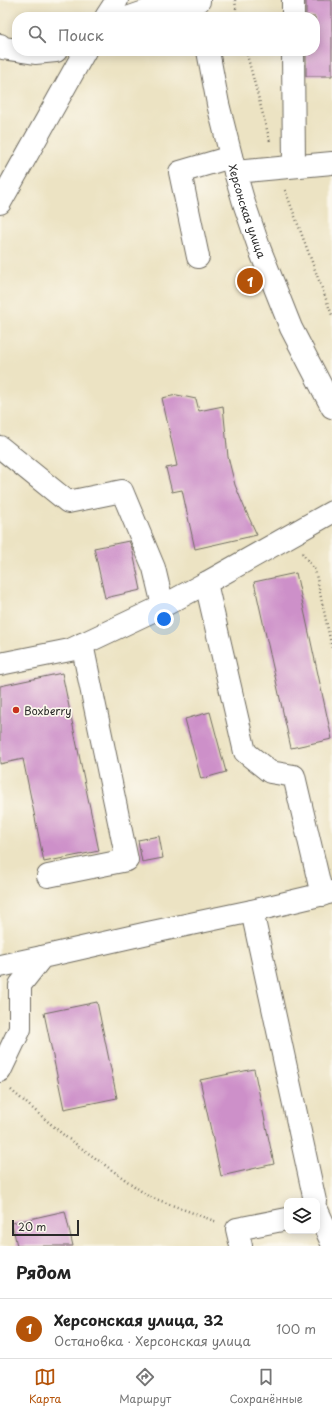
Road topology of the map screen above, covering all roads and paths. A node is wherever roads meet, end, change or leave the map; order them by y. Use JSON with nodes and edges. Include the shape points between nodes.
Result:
{"nodes":[{"id":1,"x":117,"y":0,"type":"edge"},
{"id":2,"x":234,"y":0,"type":"edge"},
{"id":3,"x":293,"y":0,"type":"edge"},
{"id":4,"x":200,"y":6,"type":"edge"},
{"id":5,"x":109,"y":12,"type":"edge"},
{"id":6,"x":144,"y":12,"type":"edge"},
{"id":7,"x":236,"y":12,"type":"edge"},
{"id":8,"x":293,"y":12,"type":"edge"},
{"id":9,"x":76,"y":56,"type":"edge"},
{"id":10,"x":209,"y":56,"type":"edge"},
{"id":11,"x":293,"y":56,"type":"edge"},
{"id":12,"x":332,"y":163,"type":"edge"},
{"id":13,"x":233,"y":164,"type":"junction"},
{"id":14,"x":294,"y":166,"type":"junction"},
{"id":15,"x":0,"y":203,"type":"edge"},
{"id":16,"x":198,"y":257,"type":"dead end"},
{"id":17,"x":332,"y":407,"type":"edge"},
{"id":18,"x":0,"y":447,"type":"edge"},
{"id":19,"x":332,"y":512,"type":"edge"},
{"id":20,"x":289,"y":537,"type":"junction"},
{"id":21,"x":206,"y":583,"type":"junction"},
{"id":22,"x":163,"y":606,"type":"junction"},
{"id":23,"x":82,"y":644,"type":"junction"},
{"id":24,"x":332,"y":648,"type":"edge"},
{"id":25,"x":0,"y":664,"type":"edge"},
{"id":26,"x":48,"y":876,"type":"dead end"},
{"id":27,"x":327,"y":893,"type":"edge"},
{"id":28,"x":252,"y":911,"type":"junction"},
{"id":29,"x":42,"y":957,"type":"junction"},
{"id":30,"x":0,"y":966,"type":"edge"},
{"id":31,"x":2,"y":1073,"type":"edge"},
{"id":32,"x":315,"y":1198,"type":"edge"},
{"id":33,"x":320,"y":1216,"type":"edge"},
{"id":34,"x":284,"y":1220,"type":"edge"},
{"id":35,"x":239,"y":1238,"type":"edge"},
{"id":36,"x":332,"y":1243,"type":"edge"}],
"edges":[{"from":1,"to":5,"type":"street"},
{"from":2,"to":7,"type":"path"},
{"from":3,"to":8,"type":"street"},
{"from":4,"to":6,"type":"street","via":[[156,8]]},
{"from":9,"to":15,"type":"street"},
{"from":10,"to":13,"type":"street","name":"Херсонская улица"},
{"from":11,"to":14,"type":"street"},
{"from":12,"to":14,"type":"street"},
{"from":13,"to":14,"type":"street"},
{"from":13,"to":16,"type":"street","via":[[180,172]]},
{"from":13,"to":17,"type":"street","name":"Херсонская улица","via":[[260,250],[291,328]]},
{"from":18,"to":22,"type":"street","via":[[68,502],[122,491],[154,568]]},
{"from":19,"to":20,"type":"street"},
{"from":20,"to":21,"type":"street"},
{"from":20,"to":24,"type":"path","via":[[315,570]]},
{"from":21,"to":22,"type":"street"},
{"from":21,"to":27,"type":"street","via":[[245,752],[270,772],[294,776]]},
{"from":22,"to":23,"type":"street"},
{"from":23,"to":25,"type":"street","via":[[70,650]]},
{"from":23,"to":26,"type":"street","via":[[127,860]]},
{"from":27,"to":28,"type":"street"},
{"from":28,"to":29,"type":"street"},
{"from":28,"to":32,"type":"street"},
{"from":29,"to":30,"type":"street"},
{"from":29,"to":31,"type":"street","via":[[20,985],[20,1029]]},
{"from":31,"to":35,"type":"path","via":[[66,1137],[148,1196]]},
{"from":33,"to":36,"type":"street"},
{"from":34,"to":35,"type":"street"}]}
